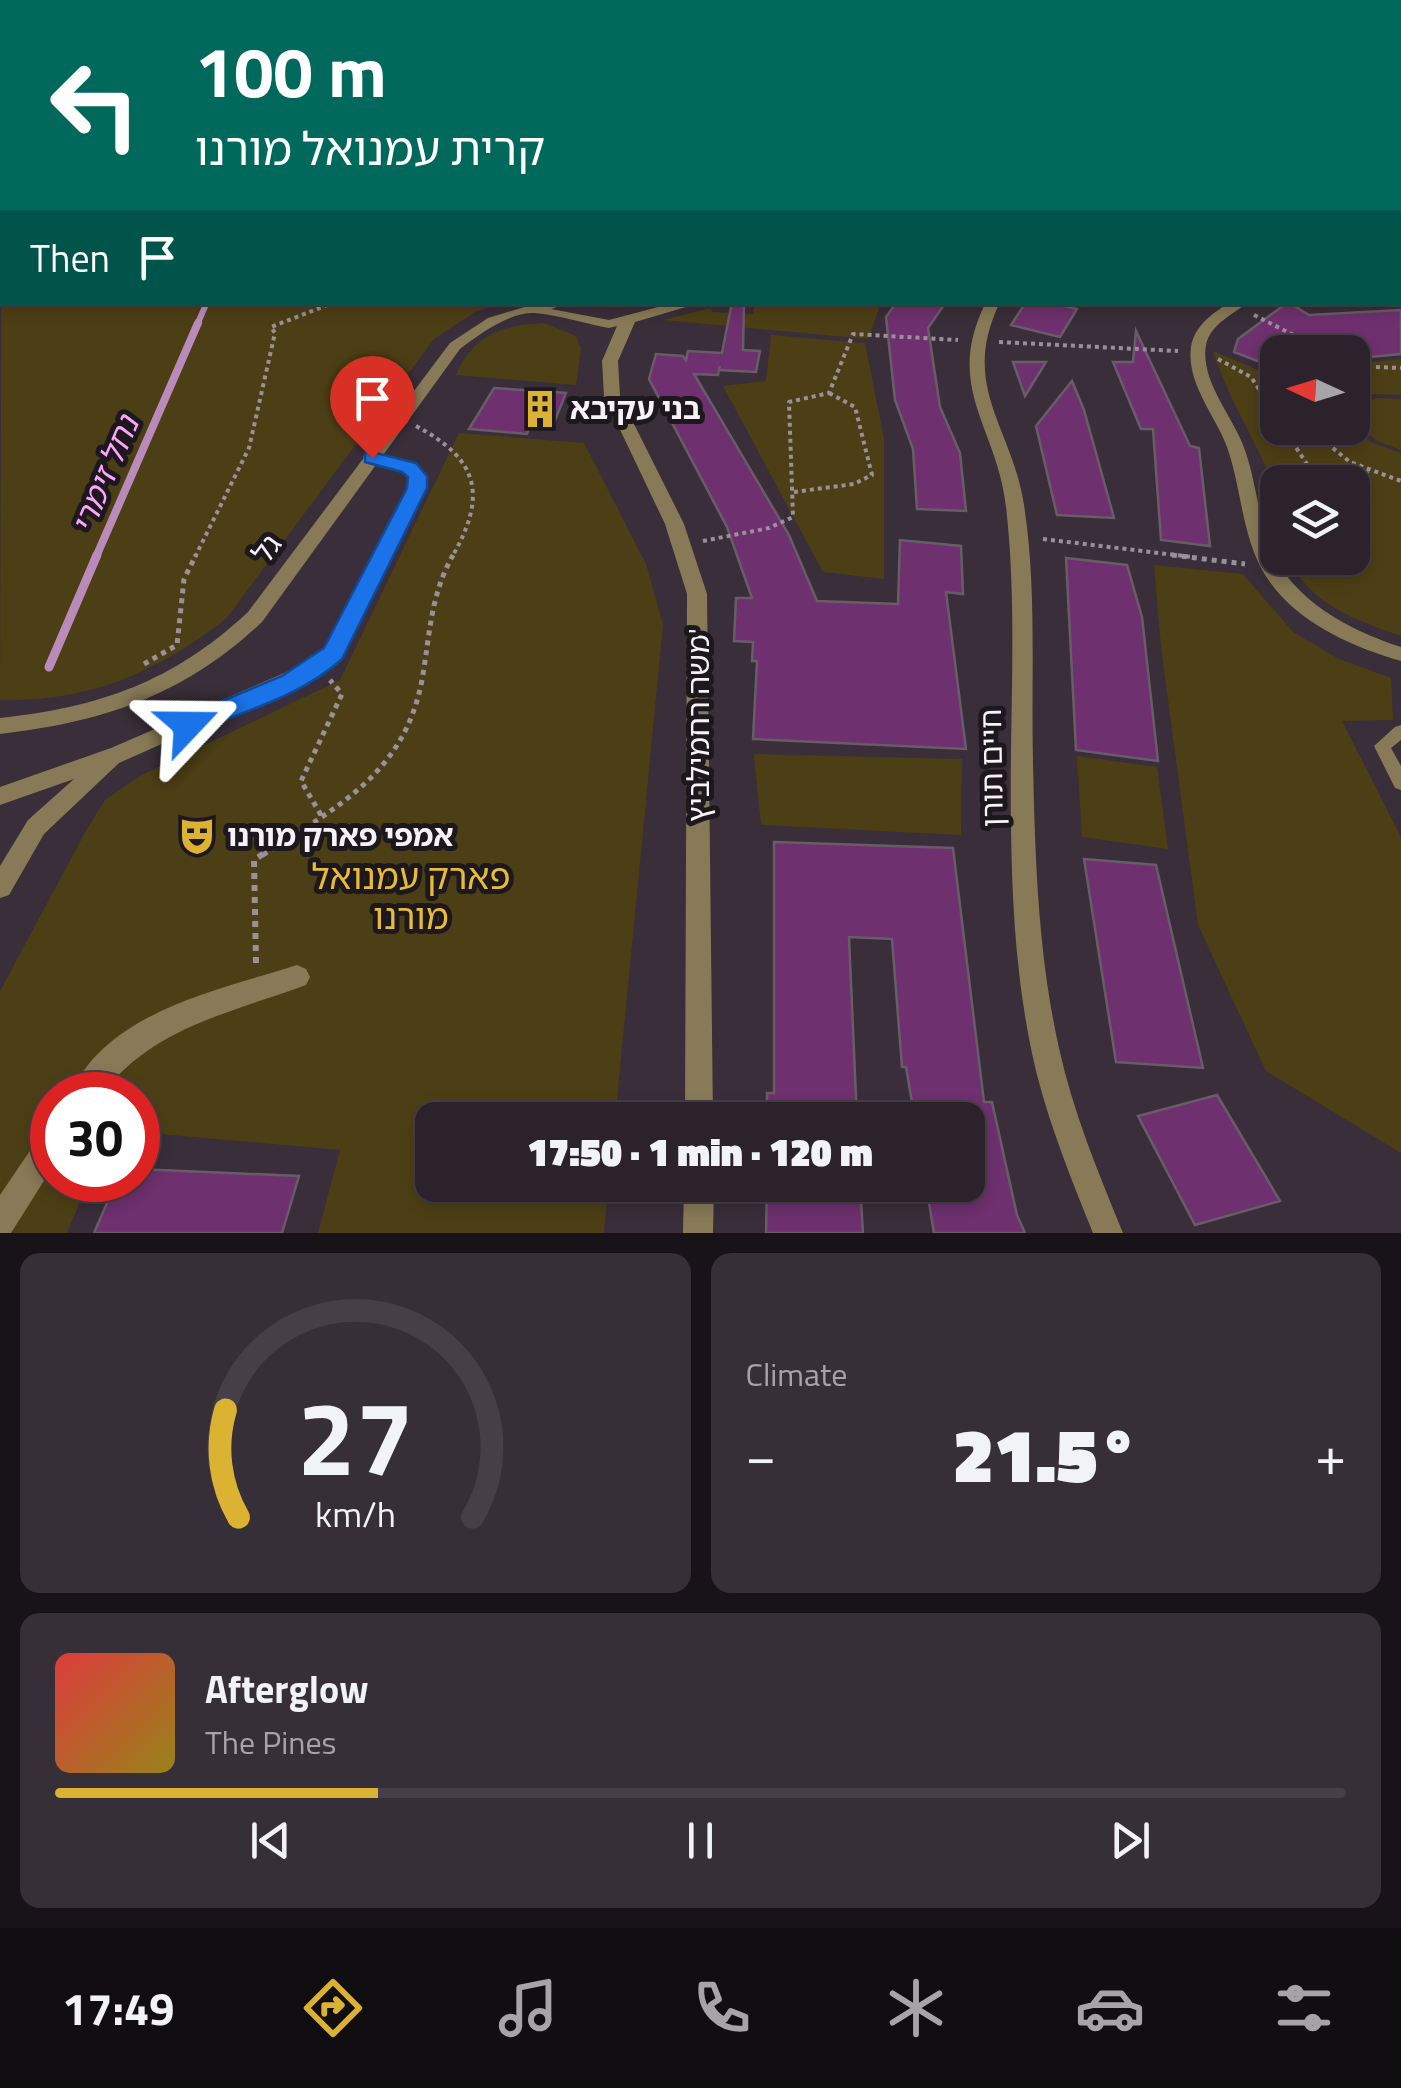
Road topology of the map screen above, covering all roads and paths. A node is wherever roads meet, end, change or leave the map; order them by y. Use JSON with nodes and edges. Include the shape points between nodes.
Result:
{"nodes":[{"id":1,"x":328,"y":305,"type":"edge"},
{"id":2,"x":546,"y":305,"type":"edge"},
{"id":3,"x":579,"y":305,"type":"edge"},
{"id":4,"x":679,"y":305,"type":"edge"},
{"id":5,"x":992,"y":305,"type":"edge"},
{"id":6,"x":1237,"y":305,"type":"edge"},
{"id":7,"x":1240,"y":305,"type":"edge"},
{"id":8,"x":516,"y":310,"type":"junction"},
{"id":9,"x":635,"y":313,"type":"edge"},
{"id":10,"x":592,"y":322,"type":"junction"},
{"id":11,"x":1295,"y":335,"type":"edge"},
{"id":12,"x":975,"y":341,"type":"junction"},
{"id":13,"x":611,"y":350,"type":"junction"},
{"id":14,"x":1198,"y":352,"type":"junction"},
{"id":15,"x":1370,"y":367,"type":"edge"},
{"id":16,"x":1401,"y":368,"type":"edge"},
{"id":17,"x":1260,"y":391,"type":"edge"},
{"id":18,"x":829,"y":393,"type":"junction"},
{"id":19,"x":402,"y":417,"type":"junction"},
{"id":20,"x":1325,"y":445,"type":"edge"},
{"id":21,"x":372,"y":458,"type":"junction"},
{"id":22,"x":1361,"y":465,"type":"edge"},
{"id":23,"x":1370,"y":470,"type":"edge"},
{"id":24,"x":1401,"y":481,"type":"edge"},
{"id":25,"x":794,"y":492,"type":"junction"},
{"id":26,"x":1018,"y":536,"type":"junction"},
{"id":27,"x":684,"y":545,"type":"junction"},
{"id":28,"x":1260,"y":548,"type":"edge"},
{"id":29,"x":1260,"y":562,"type":"edge"},
{"id":30,"x":1275,"y":575,"type":"edge"},
{"id":31,"x":1401,"y":654,"type":"edge"},
{"id":32,"x":143,"y":665,"type":"dead end"},
{"id":33,"x":319,"y":666,"type":"junction"},
{"id":34,"x":0,"y":726,"type":"edge"},
{"id":35,"x":1401,"y":731,"type":"edge"},
{"id":36,"x":1382,"y":746,"type":"junction"},
{"id":37,"x":1401,"y":746,"type":"edge"},
{"id":38,"x":120,"y":754,"type":"junction"},
{"id":39,"x":1401,"y":784,"type":"edge"},
{"id":40,"x":0,"y":796,"type":"edge"},
{"id":41,"x":321,"y":815,"type":"junction"},
{"id":42,"x":0,"y":888,"type":"edge"},
{"id":43,"x":297,"y":978,"type":"dead end"},
{"id":44,"x":257,"y":991,"type":"junction"},
{"id":45,"x":99,"y":1072,"type":"edge"},
{"id":46,"x":699,"y":1102,"type":"edge"},
{"id":47,"x":30,"y":1176,"type":"edge"},
{"id":48,"x":699,"y":1202,"type":"edge"},
{"id":49,"x":0,"y":1222,"type":"edge"},
{"id":50,"x":698,"y":1233,"type":"edge"},
{"id":51,"x":1108,"y":1233,"type":"edge"}],
"edges":[{"from":1,"to":32,"type":"path","via":[[271,327],[275,333],[249,448],[184,579],[177,645]]},
{"from":2,"to":8,"type":"street","name":"גל"},
{"from":3,"to":10,"type":"street","name":"משה רחמילביץ'","via":[[578,313]]},
{"from":4,"to":9,"type":"street"},
{"from":5,"to":12,"type":"street"},
{"from":6,"to":14,"type":"street","via":[[1208,326]]},
{"from":7,"to":11,"type":"path"},
{"from":8,"to":10,"type":"street"},
{"from":8,"to":19,"type":"street","name":"גל","via":[[479,326],[455,346]]},
{"from":9,"to":10,"type":"street"},
{"from":9,"to":13,"type":"street"},
{"from":10,"to":13,"type":"street","name":"משה רחמילביץ'"},
{"from":12,"to":14,"type":"path"},
{"from":12,"to":18,"type":"path","via":[[853,334]]},
{"from":12,"to":26,"type":"street","name":"חיים תורן","via":[[974,374],[1008,471]]},
{"from":13,"to":27,"type":"street","name":"משה רחמילביץ'","via":[[616,407]]},
{"from":14,"to":17,"type":"path","via":[[1251,377]]},
{"from":14,"to":28,"type":"street","via":[[1204,384],[1243,468]]},
{"from":15,"to":16,"type":"path"},
{"from":18,"to":25,"type":"path","via":[[789,402]]},
{"from":18,"to":25,"type":"path","via":[[855,407],[872,475]]},
{"from":19,"to":21,"type":"street","name":"גל"},
{"from":19,"to":41,"type":"path","via":[[453,446],[466,464],[474,499],[438,585],[424,671],[396,746],[368,784]]},
{"from":20,"to":22,"type":"path"},
{"from":21,"to":33,"type":"street","via":[[409,468],[418,476],[417,488],[333,653]]},
{"from":21,"to":34,"type":"street","name":"גל","via":[[228,646],[145,694],[71,717]]},
{"from":23,"to":24,"type":"path"},
{"from":25,"to":27,"type":"path","via":[[793,518]]},
{"from":26,"to":29,"type":"path"},
{"from":26,"to":51,"type":"street","name":"חיים תורן","via":[[1024,877],[1034,978],[1054,1079]]},
{"from":27,"to":46,"type":"street","name":"משה רחמילביץ'","via":[[697,594],[700,646]]},
{"from":30,"to":31,"type":"street","via":[[1320,617]]},
{"from":33,"to":38,"type":"street"},
{"from":33,"to":41,"type":"path","via":[[342,694],[301,781]]},
{"from":35,"to":36,"type":"lane"},
{"from":36,"to":37,"type":"lane"},
{"from":36,"to":39,"type":"lane"},
{"from":38,"to":40,"type":"street"},
{"from":38,"to":42,"type":"street","via":[[36,827]]},
{"from":41,"to":44,"type":"path","via":[[254,860]]},
{"from":43,"to":44,"type":"street"},
{"from":44,"to":45,"type":"street","via":[[149,1030]]},
{"from":47,"to":49,"type":"street"},
{"from":48,"to":50,"type":"street"}]}
